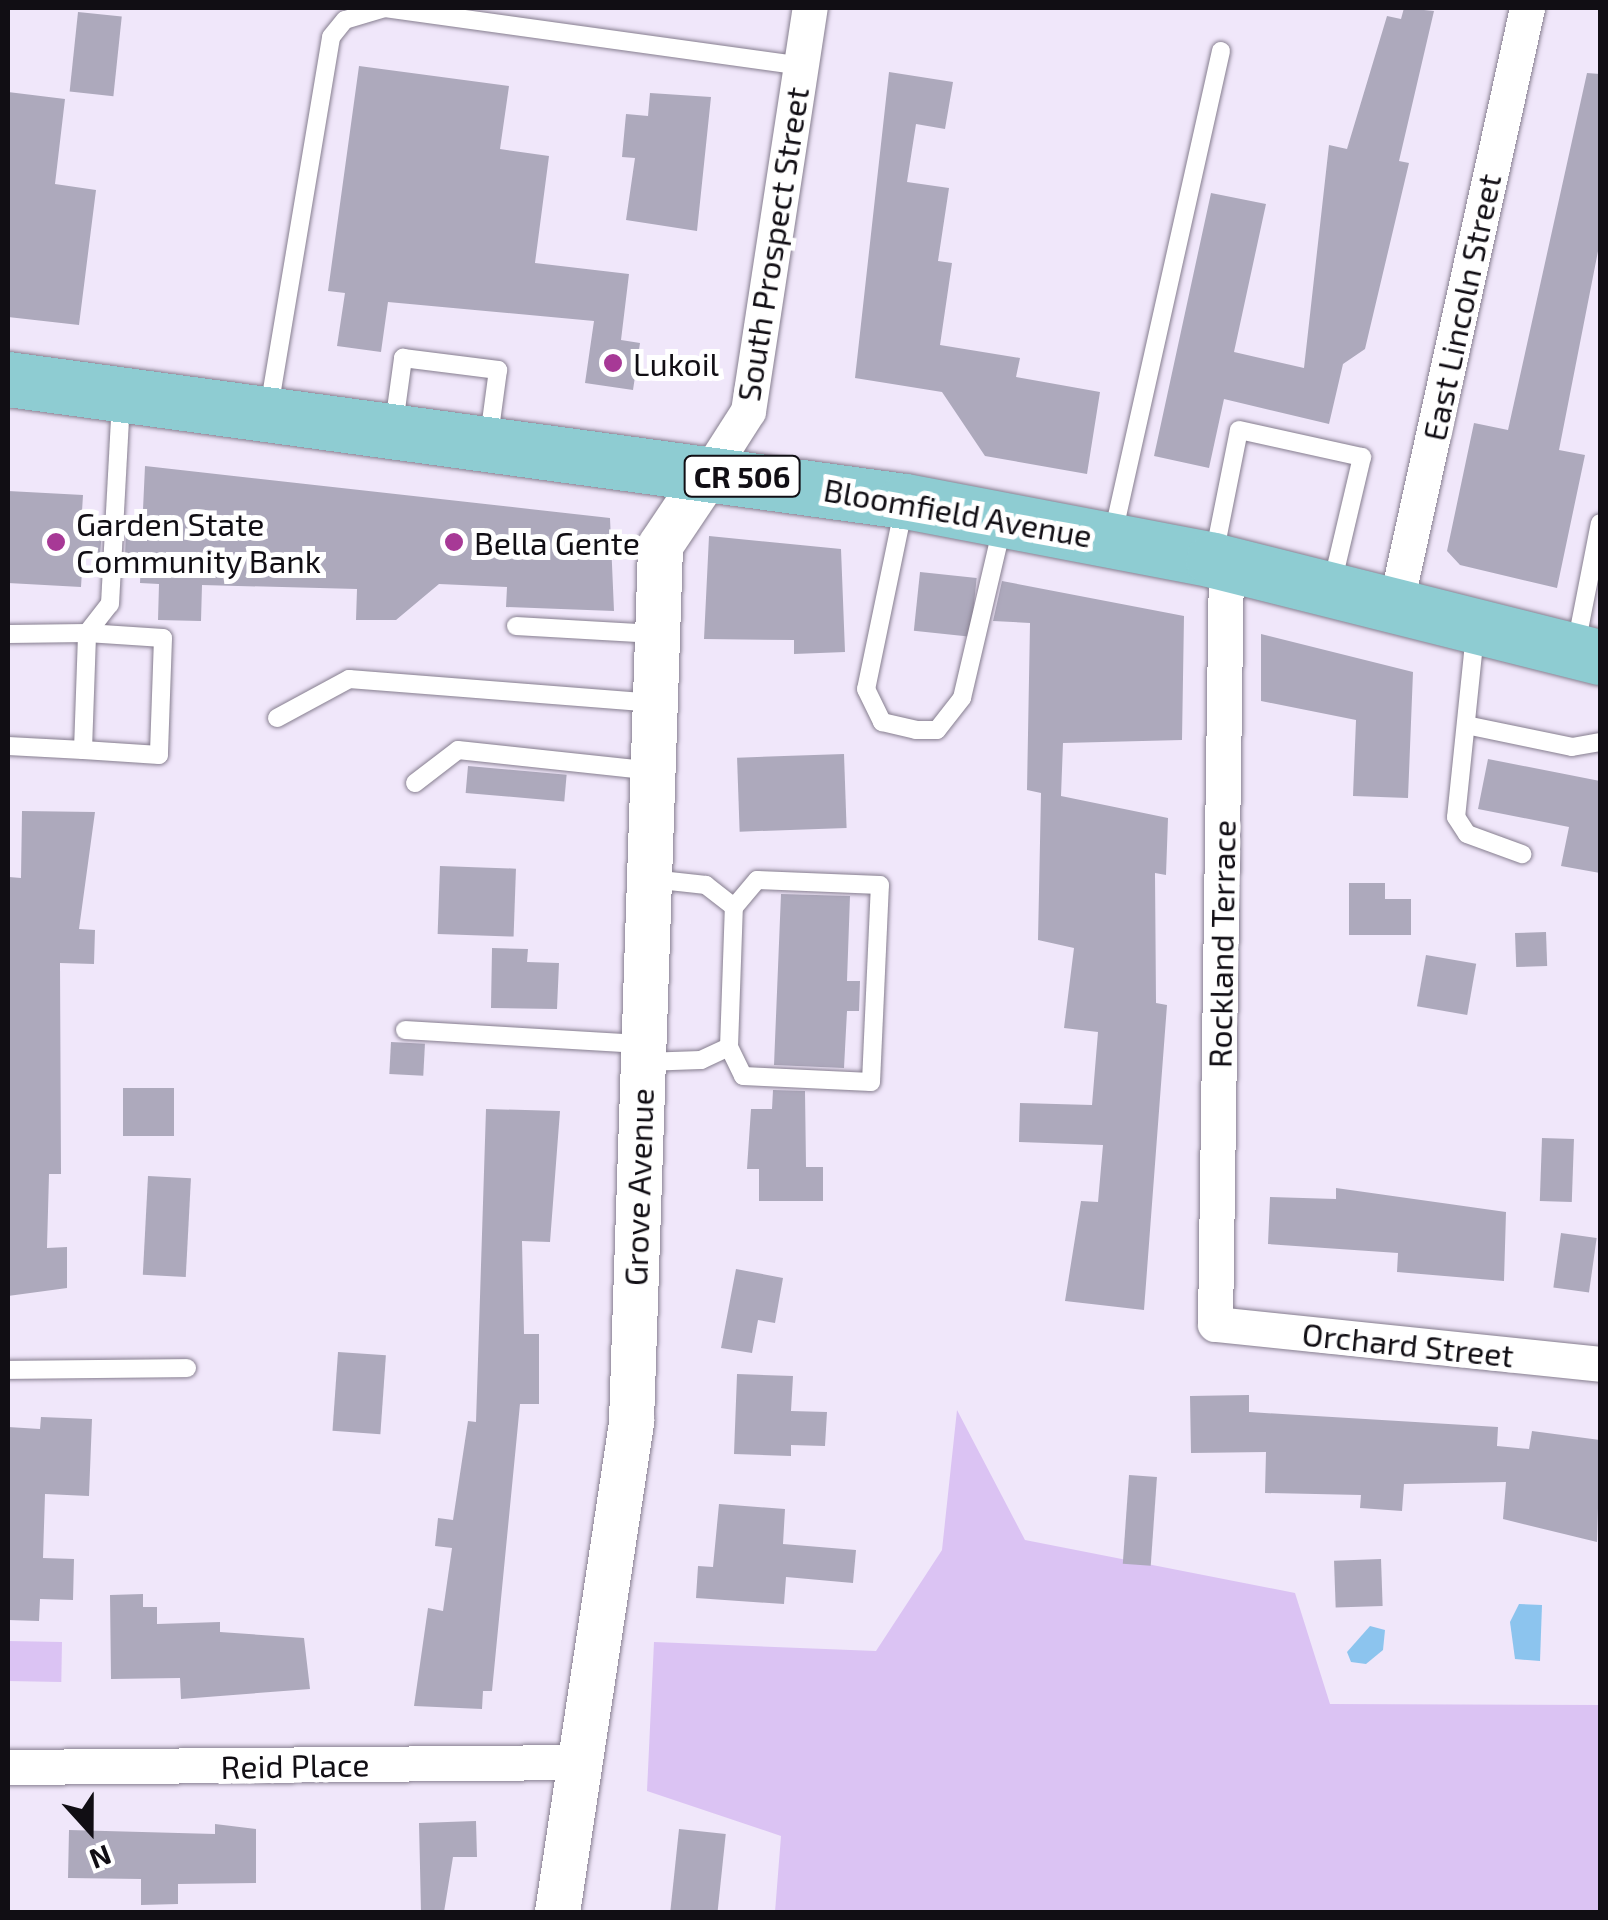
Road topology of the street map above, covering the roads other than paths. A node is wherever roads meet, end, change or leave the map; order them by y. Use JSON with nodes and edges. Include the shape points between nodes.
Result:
{"nodes":[{"id":1,"x":810,"y":8,"type":"edge"},
{"id":2,"x":1527,"y":8,"type":"edge"},
{"id":3,"x":1220,"y":52,"type":"dead end"},
{"id":4,"x":801,"y":66,"type":"junction"},
{"id":5,"x":8,"y":379,"type":"edge"},
{"id":6,"x":122,"y":394,"type":"junction"},
{"id":7,"x":268,"y":413,"type":"junction"},
{"id":8,"x":393,"y":430,"type":"junction"},
{"id":9,"x":488,"y":442,"type":"junction"},
{"id":10,"x":709,"y":472,"type":"junction"},
{"id":11,"x":905,"y":501,"type":"junction"},
{"id":12,"x":1004,"y":518,"type":"junction"},
{"id":13,"x":1600,"y":523,"type":"edge"},
{"id":14,"x":1111,"y":540,"type":"junction"},
{"id":15,"x":1220,"y":562,"type":"junction"},
{"id":16,"x":1331,"y":590,"type":"junction"},
{"id":17,"x":1395,"y":607,"type":"junction"},
{"id":18,"x":516,"y":626,"type":"dead end"},
{"id":19,"x":1476,"y":628,"type":"junction"},
{"id":20,"x":88,"y":632,"type":"junction"},
{"id":21,"x":8,"y":634,"type":"edge"},
{"id":22,"x":658,"y":634,"type":"junction"},
{"id":23,"x":1588,"y":655,"type":"edge"},
{"id":24,"x":656,"y":703,"type":"junction"},
{"id":25,"x":277,"y":718,"type":"dead end"},
{"id":26,"x":1466,"y":725,"type":"junction"},
{"id":27,"x":1600,"y":742,"type":"edge"},
{"id":28,"x":8,"y":746,"type":"edge"},
{"id":29,"x":83,"y":750,"type":"junction"},
{"id":30,"x":654,"y":771,"type":"junction"},
{"id":31,"x":415,"y":783,"type":"dead end"},
{"id":32,"x":1522,"y":854,"type":"dead end"},
{"id":33,"x":650,"y":879,"type":"junction"},
{"id":34,"x":734,"y":907,"type":"junction"},
{"id":35,"x":405,"y":1030,"type":"dead end"},
{"id":36,"x":729,"y":1047,"type":"junction"},
{"id":37,"x":644,"y":1053,"type":"junction"},
{"id":38,"x":1214,"y":1324,"type":"joint"},
{"id":39,"x":1600,"y":1364,"type":"edge"},
{"id":40,"x":188,"y":1368,"type":"dead end"},
{"id":41,"x":8,"y":1370,"type":"edge"},
{"id":42,"x":582,"y":1762,"type":"junction"},
{"id":43,"x":8,"y":1767,"type":"edge"},
{"id":44,"x":557,"y":1912,"type":"edge"}],
"edges":[{"from":1,"to":4,"type":"street","name":"South Prospect Street"},
{"from":2,"to":17,"type":"street","name":"East Lincoln Street"},
{"from":3,"to":14,"type":"lane"},
{"from":4,"to":7,"type":"lane","via":[[384,8],[345,20],[331,37]]},
{"from":4,"to":10,"type":"street","name":"South Prospect Street","via":[[748,411]]},
{"from":5,"to":6,"type":"main road","name":"Bloomfield Avenue","number":"CR 506"},
{"from":6,"to":7,"type":"main road","name":"Bloomfield Avenue","number":"CR 506"},
{"from":6,"to":20,"type":"lane","via":[[110,604]]},
{"from":7,"to":8,"type":"main road","name":"Bloomfield Avenue","number":"CR 506"},
{"from":8,"to":9,"type":"main road","name":"Bloomfield Avenue","number":"CR 506"},
{"from":8,"to":9,"type":"lane","via":[[404,358],[498,370]]},
{"from":9,"to":10,"type":"main road","name":"Bloomfield Avenue","number":"CR 506"},
{"from":10,"to":11,"type":"main road","name":"Bloomfield Avenue","number":"CR 506"},
{"from":10,"to":22,"type":"street","name":"Grove Avenue","via":[[660,544]]},
{"from":11,"to":12,"type":"main road","name":"Bloomfield Avenue","number":"CR 506"},
{"from":11,"to":12,"type":"lane","via":[[866,689],[882,722],[916,730],[937,730],[962,698]]},
{"from":12,"to":14,"type":"main road","name":"Bloomfield Avenue","number":"CR 506"},
{"from":13,"to":23,"type":"lane"},
{"from":14,"to":15,"type":"main road","name":"Bloomfield Avenue","number":"CR 506"},
{"from":15,"to":16,"type":"main road","name":"Bloomfield Avenue","number":"CR 506"},
{"from":15,"to":16,"type":"lane","via":[[1239,430],[1362,457]]},
{"from":15,"to":38,"type":"street","name":"Rockland Terrace"},
{"from":16,"to":17,"type":"main road","name":"Bloomfield Avenue","number":"CR 506"},
{"from":17,"to":19,"type":"main road","name":"Bloomfield Avenue","number":"CR 506"},
{"from":18,"to":22,"type":"lane"},
{"from":19,"to":23,"type":"main road","name":"Bloomfield Avenue","number":"CR 506"},
{"from":19,"to":26,"type":"lane"},
{"from":20,"to":21,"type":"lane"},
{"from":20,"to":29,"type":"lane"},
{"from":20,"to":29,"type":"lane","via":[[163,638],[159,755]]},
{"from":22,"to":24,"type":"street","name":"Grove Avenue"},
{"from":24,"to":25,"type":"lane","via":[[349,679]]},
{"from":24,"to":30,"type":"street","name":"Grove Avenue"},
{"from":26,"to":27,"type":"lane","via":[[1572,747]]},
{"from":26,"to":32,"type":"lane","via":[[1456,816],[1467,834]]},
{"from":28,"to":29,"type":"lane"},
{"from":30,"to":31,"type":"lane","via":[[458,750]]},
{"from":30,"to":33,"type":"street","name":"Grove Avenue"},
{"from":33,"to":34,"type":"lane","via":[[706,885]]},
{"from":33,"to":37,"type":"street","name":"Grove Avenue"},
{"from":34,"to":36,"type":"lane"},
{"from":34,"to":36,"type":"lane","via":[[758,880],[880,885],[871,1082],[744,1076]]},
{"from":35,"to":37,"type":"lane"},
{"from":36,"to":37,"type":"lane","via":[[701,1060]]},
{"from":37,"to":42,"type":"street","name":"Grove Avenue","via":[[631,1420]]},
{"from":38,"to":39,"type":"street","name":"Orchard Street"},
{"from":40,"to":41,"type":"lane"},
{"from":42,"to":43,"type":"street","name":"Reid Place"},
{"from":42,"to":44,"type":"street","name":"Grove Avenue"}]}
